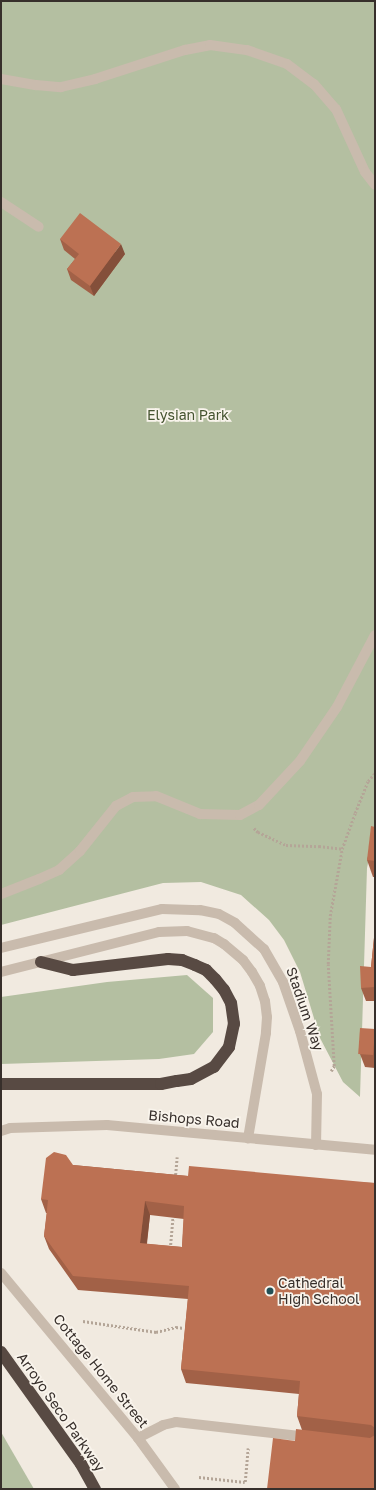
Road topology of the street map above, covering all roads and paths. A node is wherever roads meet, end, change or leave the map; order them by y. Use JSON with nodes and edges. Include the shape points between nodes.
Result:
{"nodes":[{"id":1,"x":1,"y":79,"type":"edge"},
{"id":2,"x":375,"y":185,"type":"edge"},
{"id":3,"x":1,"y":202,"type":"edge"},
{"id":4,"x":39,"y":227,"type":"dead end"},
{"id":5,"x":375,"y":636,"type":"edge"},
{"id":6,"x":375,"y":773,"type":"edge"},
{"id":7,"x":240,"y":815,"type":"junction"},
{"id":8,"x":342,"y":849,"type":"junction"},
{"id":9,"x":1,"y":894,"type":"edge"},
{"id":10,"x":1,"y":948,"type":"edge"},
{"id":11,"x":41,"y":962,"type":"junction"},
{"id":12,"x":1,"y":972,"type":"edge"},
{"id":13,"x":1,"y":1084,"type":"edge"},
{"id":14,"x":317,"y":1094,"type":"junction"},
{"id":15,"x":6,"y":1129,"type":"edge"},
{"id":16,"x":248,"y":1138,"type":"junction"},
{"id":17,"x":316,"y":1145,"type":"junction"},
{"id":18,"x":375,"y":1150,"type":"edge"},
{"id":19,"x":177,"y":1157,"type":"dead end"},
{"id":20,"x":175,"y":1181,"type":"edge"},
{"id":21,"x":173,"y":1212,"type":"edge"},
{"id":22,"x":170,"y":1252,"type":"edge"},
{"id":23,"x":1,"y":1273,"type":"edge"},
{"id":24,"x":83,"y":1321,"type":"dead end"},
{"id":25,"x":184,"y":1328,"type":"edge"},
{"id":26,"x":1,"y":1352,"type":"edge"},
{"id":27,"x":138,"y":1438,"type":"junction"},
{"id":28,"x":321,"y":1439,"type":"edge"},
{"id":29,"x":256,"y":1447,"type":"dead end"},
{"id":30,"x":199,"y":1477,"type":"dead end"},
{"id":31,"x":95,"y":1489,"type":"edge"},
{"id":32,"x":175,"y":1489,"type":"edge"}],
"edges":[{"from":1,"to":2,"type":"street","via":[[61,87],[210,45],[246,50],[287,64],[314,84],[336,109],[365,172]]},
{"from":3,"to":4,"type":"street"},
{"from":5,"to":7,"type":"street","via":[[337,707],[300,761],[259,805]]},
{"from":6,"to":8,"type":"path","via":[[368,781]]},
{"from":7,"to":8,"type":"path","via":[[258,832],[286,845]]},
{"from":7,"to":9,"type":"street","via":[[200,814],[156,796],[133,798],[116,806],[80,851],[59,870]]},
{"from":8,"to":14,"type":"path","via":[[330,916],[328,964],[334,1066]]},
{"from":10,"to":14,"type":"street","name":"Stadium Way","via":[[162,909],[200,910],[219,914],[250,934],[276,967],[300,1031]]},
{"from":11,"to":12,"type":"street"},
{"from":11,"to":13,"type":"highway","via":[[73,970],[168,959],[182,960],[195,965],[206,970],[215,979],[231,1003],[234,1024],[229,1047],[214,1067],[191,1079],[161,1084]]},
{"from":11,"to":16,"type":"street","via":[[159,932],[173,931],[214,938],[233,951],[252,972],[260,986],[267,1017]]},
{"from":14,"to":17,"type":"street","name":"Stadium Way"},
{"from":15,"to":16,"type":"street","name":"Bishops Road","via":[[107,1125]]},
{"from":16,"to":17,"type":"street","name":"Bishops Road"},
{"from":17,"to":18,"type":"street","name":"Bishops Road"},
{"from":19,"to":20,"type":"path"},
{"from":21,"to":22,"type":"path"},
{"from":23,"to":27,"type":"street","name":"Cottage Home Street"},
{"from":24,"to":25,"type":"path","via":[[156,1332],[176,1327]]},
{"from":26,"to":31,"type":"highway","name":"Arroyo Seco Parkway","via":[[81,1464]]},
{"from":27,"to":28,"type":"street","via":[[163,1425],[176,1422]]},
{"from":27,"to":32,"type":"street","name":"Cottage Home Street"},
{"from":29,"to":30,"type":"path","via":[[248,1446],[245,1482]]}]}
